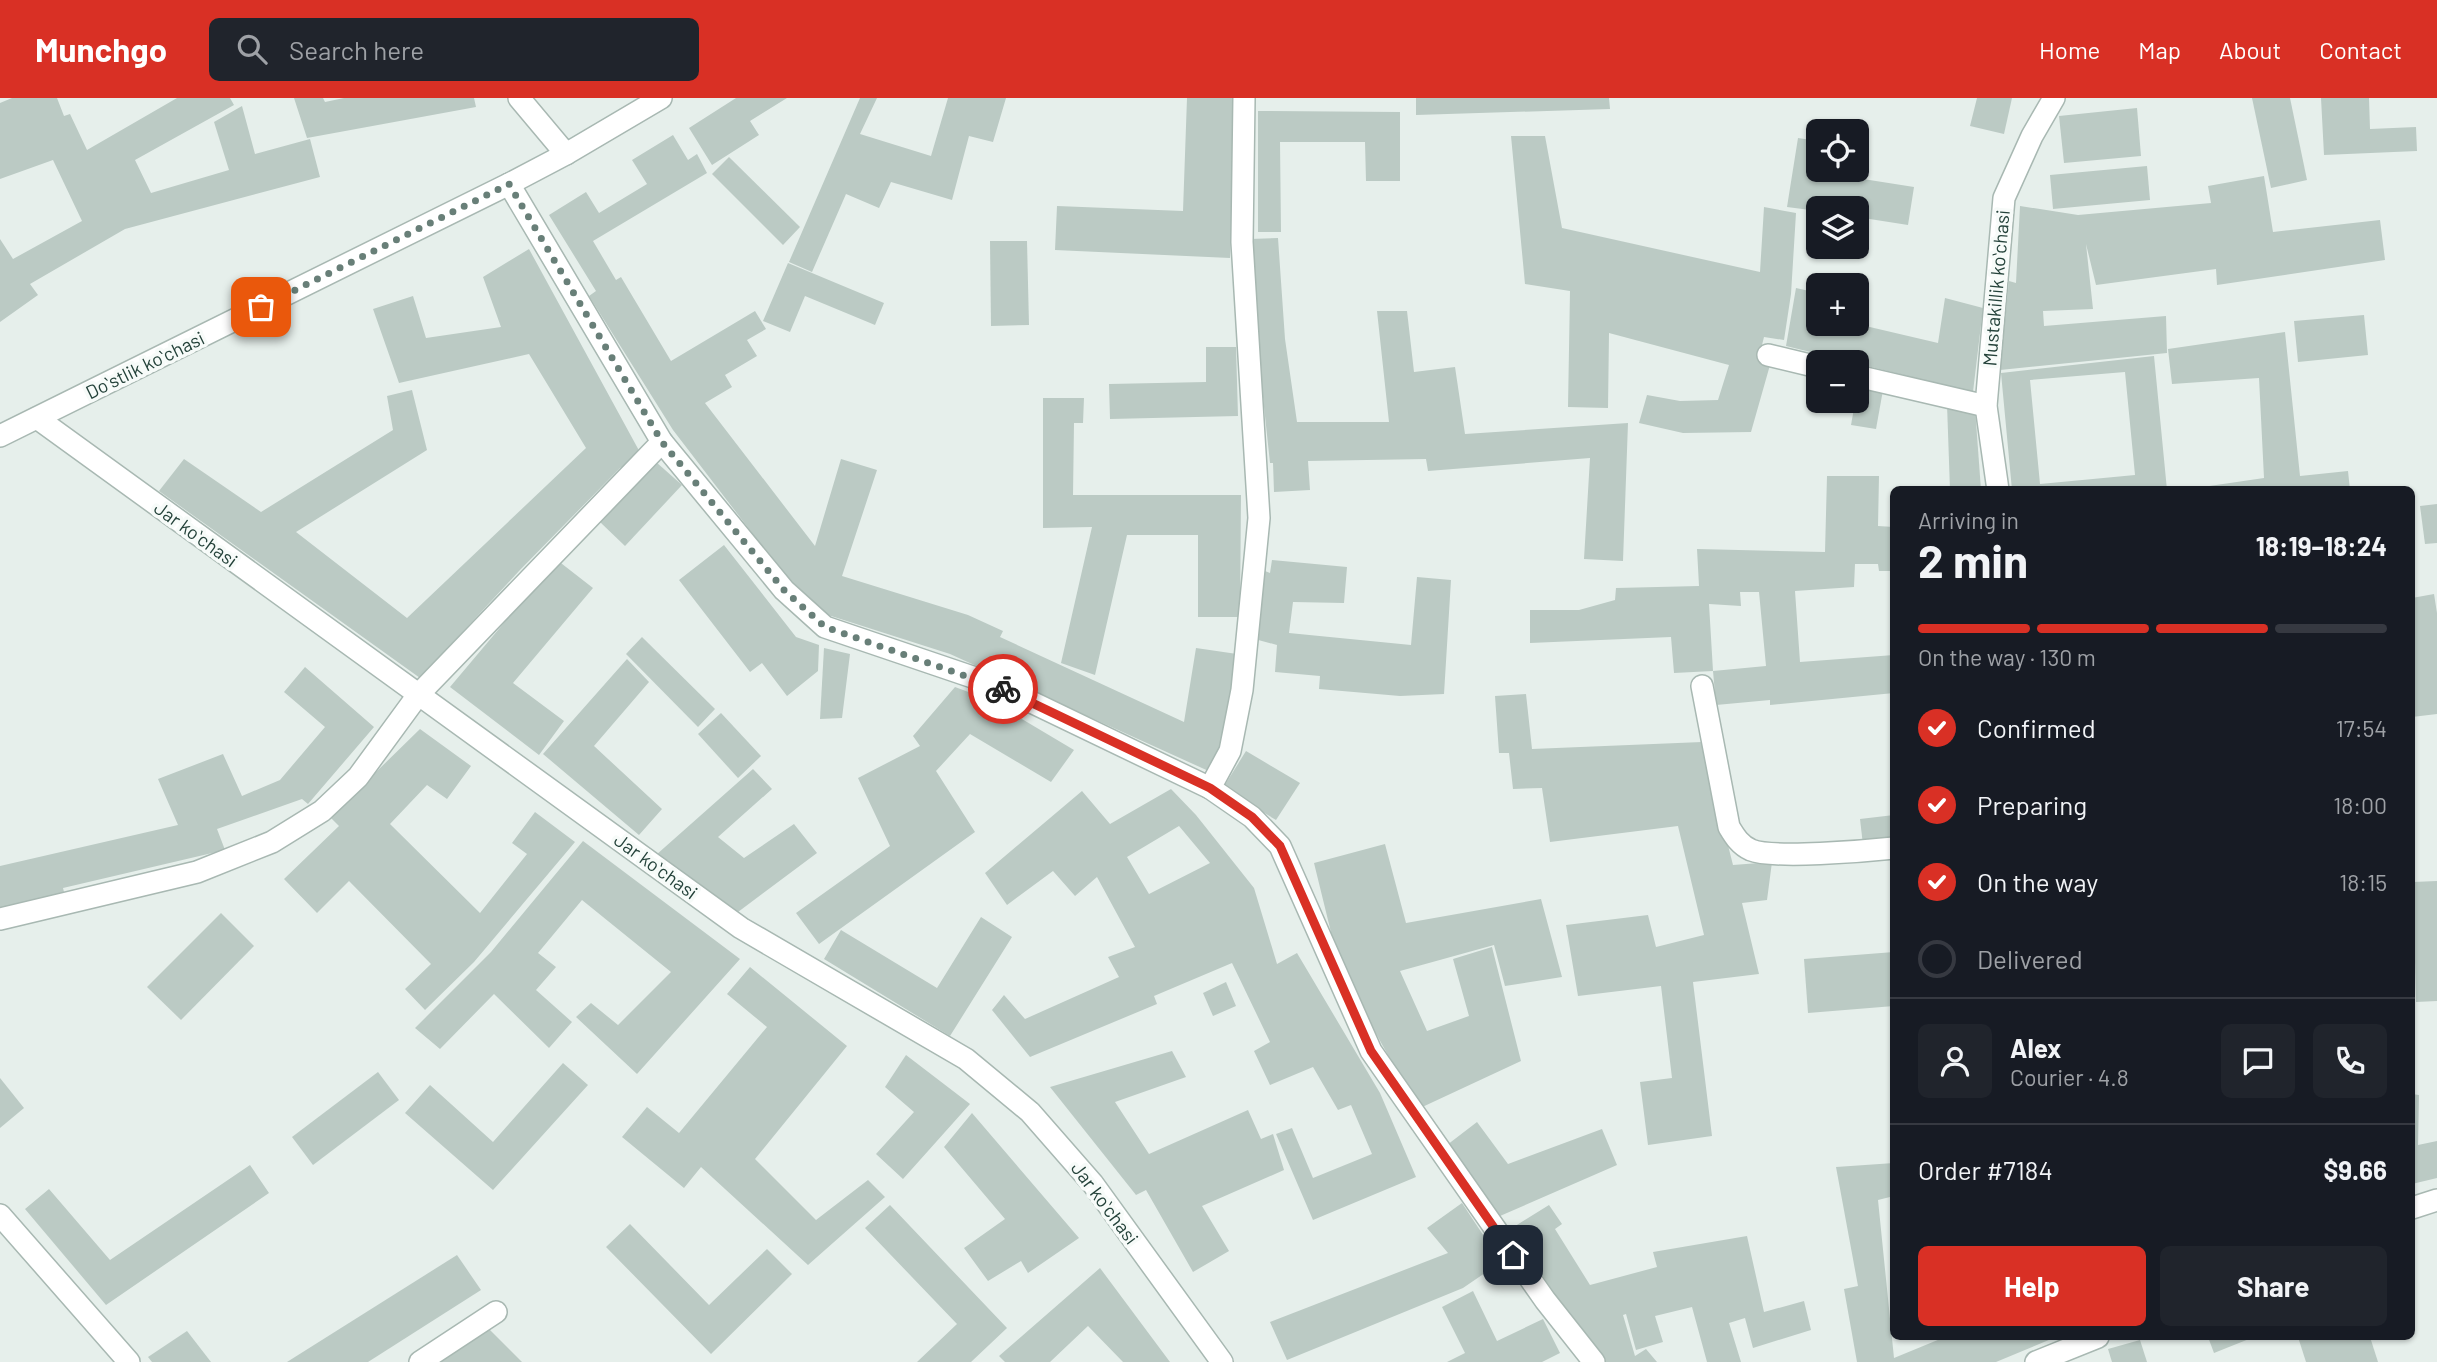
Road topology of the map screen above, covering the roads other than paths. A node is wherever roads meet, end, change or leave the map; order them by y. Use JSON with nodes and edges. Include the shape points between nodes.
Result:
{"nodes":[{"id":1,"x":519,"y":98,"type":"edge"},
{"id":2,"x":661,"y":98,"type":"edge"},
{"id":3,"x":1244,"y":98,"type":"edge"},
{"id":4,"x":2054,"y":98,"type":"edge"},
{"id":5,"x":566,"y":154,"type":"junction"},
{"id":6,"x":509,"y":184,"type":"junction"},
{"id":7,"x":1768,"y":355,"type":"dead end"},
{"id":8,"x":1806,"y":364,"type":"edge"},
{"id":9,"x":1869,"y":379,"type":"edge"},
{"id":10,"x":1986,"y":407,"type":"junction"},
{"id":11,"x":37,"y":418,"type":"junction"},
{"id":12,"x":0,"y":436,"type":"edge"},
{"id":13,"x":662,"y":442,"type":"junction"},
{"id":14,"x":1997,"y":486,"type":"edge"},
{"id":15,"x":1702,"y":686,"type":"dead end"},
{"id":16,"x":418,"y":695,"type":"junction"},
{"id":17,"x":1210,"y":788,"type":"junction"},
{"id":18,"x":1890,"y":848,"type":"edge"},
{"id":19,"x":0,"y":919,"type":"edge"},
{"id":20,"x":2437,"y":1200,"type":"edge"},
{"id":21,"x":2415,"y":1207,"type":"edge"},
{"id":22,"x":0,"y":1215,"type":"edge"},
{"id":23,"x":496,"y":1312,"type":"dead end"},
{"id":24,"x":2079,"y":1348,"type":"edge"},
{"id":25,"x":129,"y":1362,"type":"edge"},
{"id":26,"x":419,"y":1362,"type":"edge"},
{"id":27,"x":1222,"y":1362,"type":"edge"},
{"id":28,"x":1594,"y":1362,"type":"edge"},
{"id":29,"x":2036,"y":1362,"type":"edge"}],
"edges":[{"from":1,"to":5,"type":"street"},
{"from":2,"to":5,"type":"street","name":"Doʻstlik koʻchasi"},
{"from":3,"to":17,"type":"street","via":[[1242,242],[1259,518],[1230,751]]},
{"from":4,"to":10,"type":"street","name":"Mustakillik koʻchasi","via":[[2004,198]]},
{"from":5,"to":6,"type":"street","name":"Doʻstlik koʻchasi"},
{"from":6,"to":11,"type":"street","name":"Doʻstlik koʻchasi"},
{"from":6,"to":13,"type":"street"},
{"from":7,"to":8,"type":"street"},
{"from":9,"to":10,"type":"street"},
{"from":10,"to":14,"type":"street","name":"Mustakillik koʻchasi"},
{"from":11,"to":12,"type":"street","name":"Doʻstlik koʻchasi"},
{"from":11,"to":16,"type":"street","name":"Jar koʻchasi"},
{"from":13,"to":16,"type":"street"},
{"from":13,"to":17,"type":"street","via":[[784,590],[825,627],[996,685]]},
{"from":15,"to":18,"type":"street","via":[[1729,827],[1738,842],[1773,855]]},
{"from":16,"to":19,"type":"street","via":[[358,777],[322,811],[272,842],[197,872]]},
{"from":16,"to":27,"type":"street","name":"Jar koʻchasi","via":[[741,928],[966,1059],[1020,1103],[1094,1184]]},
{"from":17,"to":28,"type":"street","via":[[1252,817],[1280,846],[1371,1051],[1545,1300]]},
{"from":20,"to":21,"type":"street"},
{"from":22,"to":25,"type":"street"},
{"from":23,"to":26,"type":"street"},
{"from":24,"to":29,"type":"street"}]}
